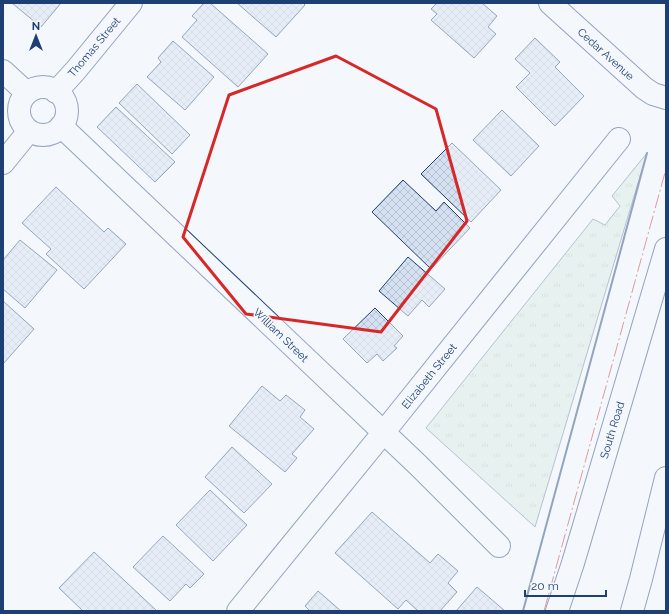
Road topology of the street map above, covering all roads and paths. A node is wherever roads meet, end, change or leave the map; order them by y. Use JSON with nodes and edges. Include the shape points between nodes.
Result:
{"nodes":[{"id":1,"x":130,"y":3,"type":"edge"},
{"id":2,"x":550,"y":3,"type":"edge"},
{"id":3,"x":3,"y":71,"type":"edge"},
{"id":4,"x":56,"y":92,"type":"junction"},
{"id":5,"x":27,"y":93,"type":"junction"},
{"id":6,"x":666,"y":98,"type":"edge"},
{"id":7,"x":61,"y":126,"type":"junction"},
{"id":8,"x":30,"y":131,"type":"junction"},
{"id":9,"x":619,"y":139,"type":"dead end"},
{"id":10,"x":3,"y":163,"type":"edge"},
{"id":11,"x":666,"y":249,"type":"edge"},
{"id":12,"x":383,"y":433,"type":"junction"},
{"id":13,"x":666,"y":478,"type":"edge"},
{"id":14,"x":498,"y":546,"type":"dead end"},
{"id":15,"x":238,"y":611,"type":"edge"},
{"id":16,"x":557,"y":611,"type":"edge"},
{"id":17,"x":632,"y":611,"type":"edge"}],
"edges":[{"from":1,"to":4,"type":"main road","name":"Thomas Street"},
{"from":2,"to":6,"type":"main road","name":"Cedar Avenue","via":[[644,88],[652,94]]},
{"from":3,"to":5,"type":"main road"},
{"from":4,"to":5,"type":"main road","via":[[52,89],[36,88]]},
{"from":4,"to":7,"type":"main road","via":[[66,104],[67,111]]},
{"from":5,"to":8,"type":"main road","via":[[19,108],[23,125]]},
{"from":7,"to":8,"type":"main road","via":[[44,135]]},
{"from":7,"to":12,"type":"main road","name":"William Street"},
{"from":8,"to":10,"type":"main road"},
{"from":9,"to":12,"type":"main road","name":"Elizabeth Street"},
{"from":11,"to":16,"type":"main road","name":"South Road"},
{"from":12,"to":14,"type":"main road","name":"William Street"},
{"from":12,"to":15,"type":"main road","name":"Elizabeth Street"},
{"from":13,"to":17,"type":"main road"}]}
